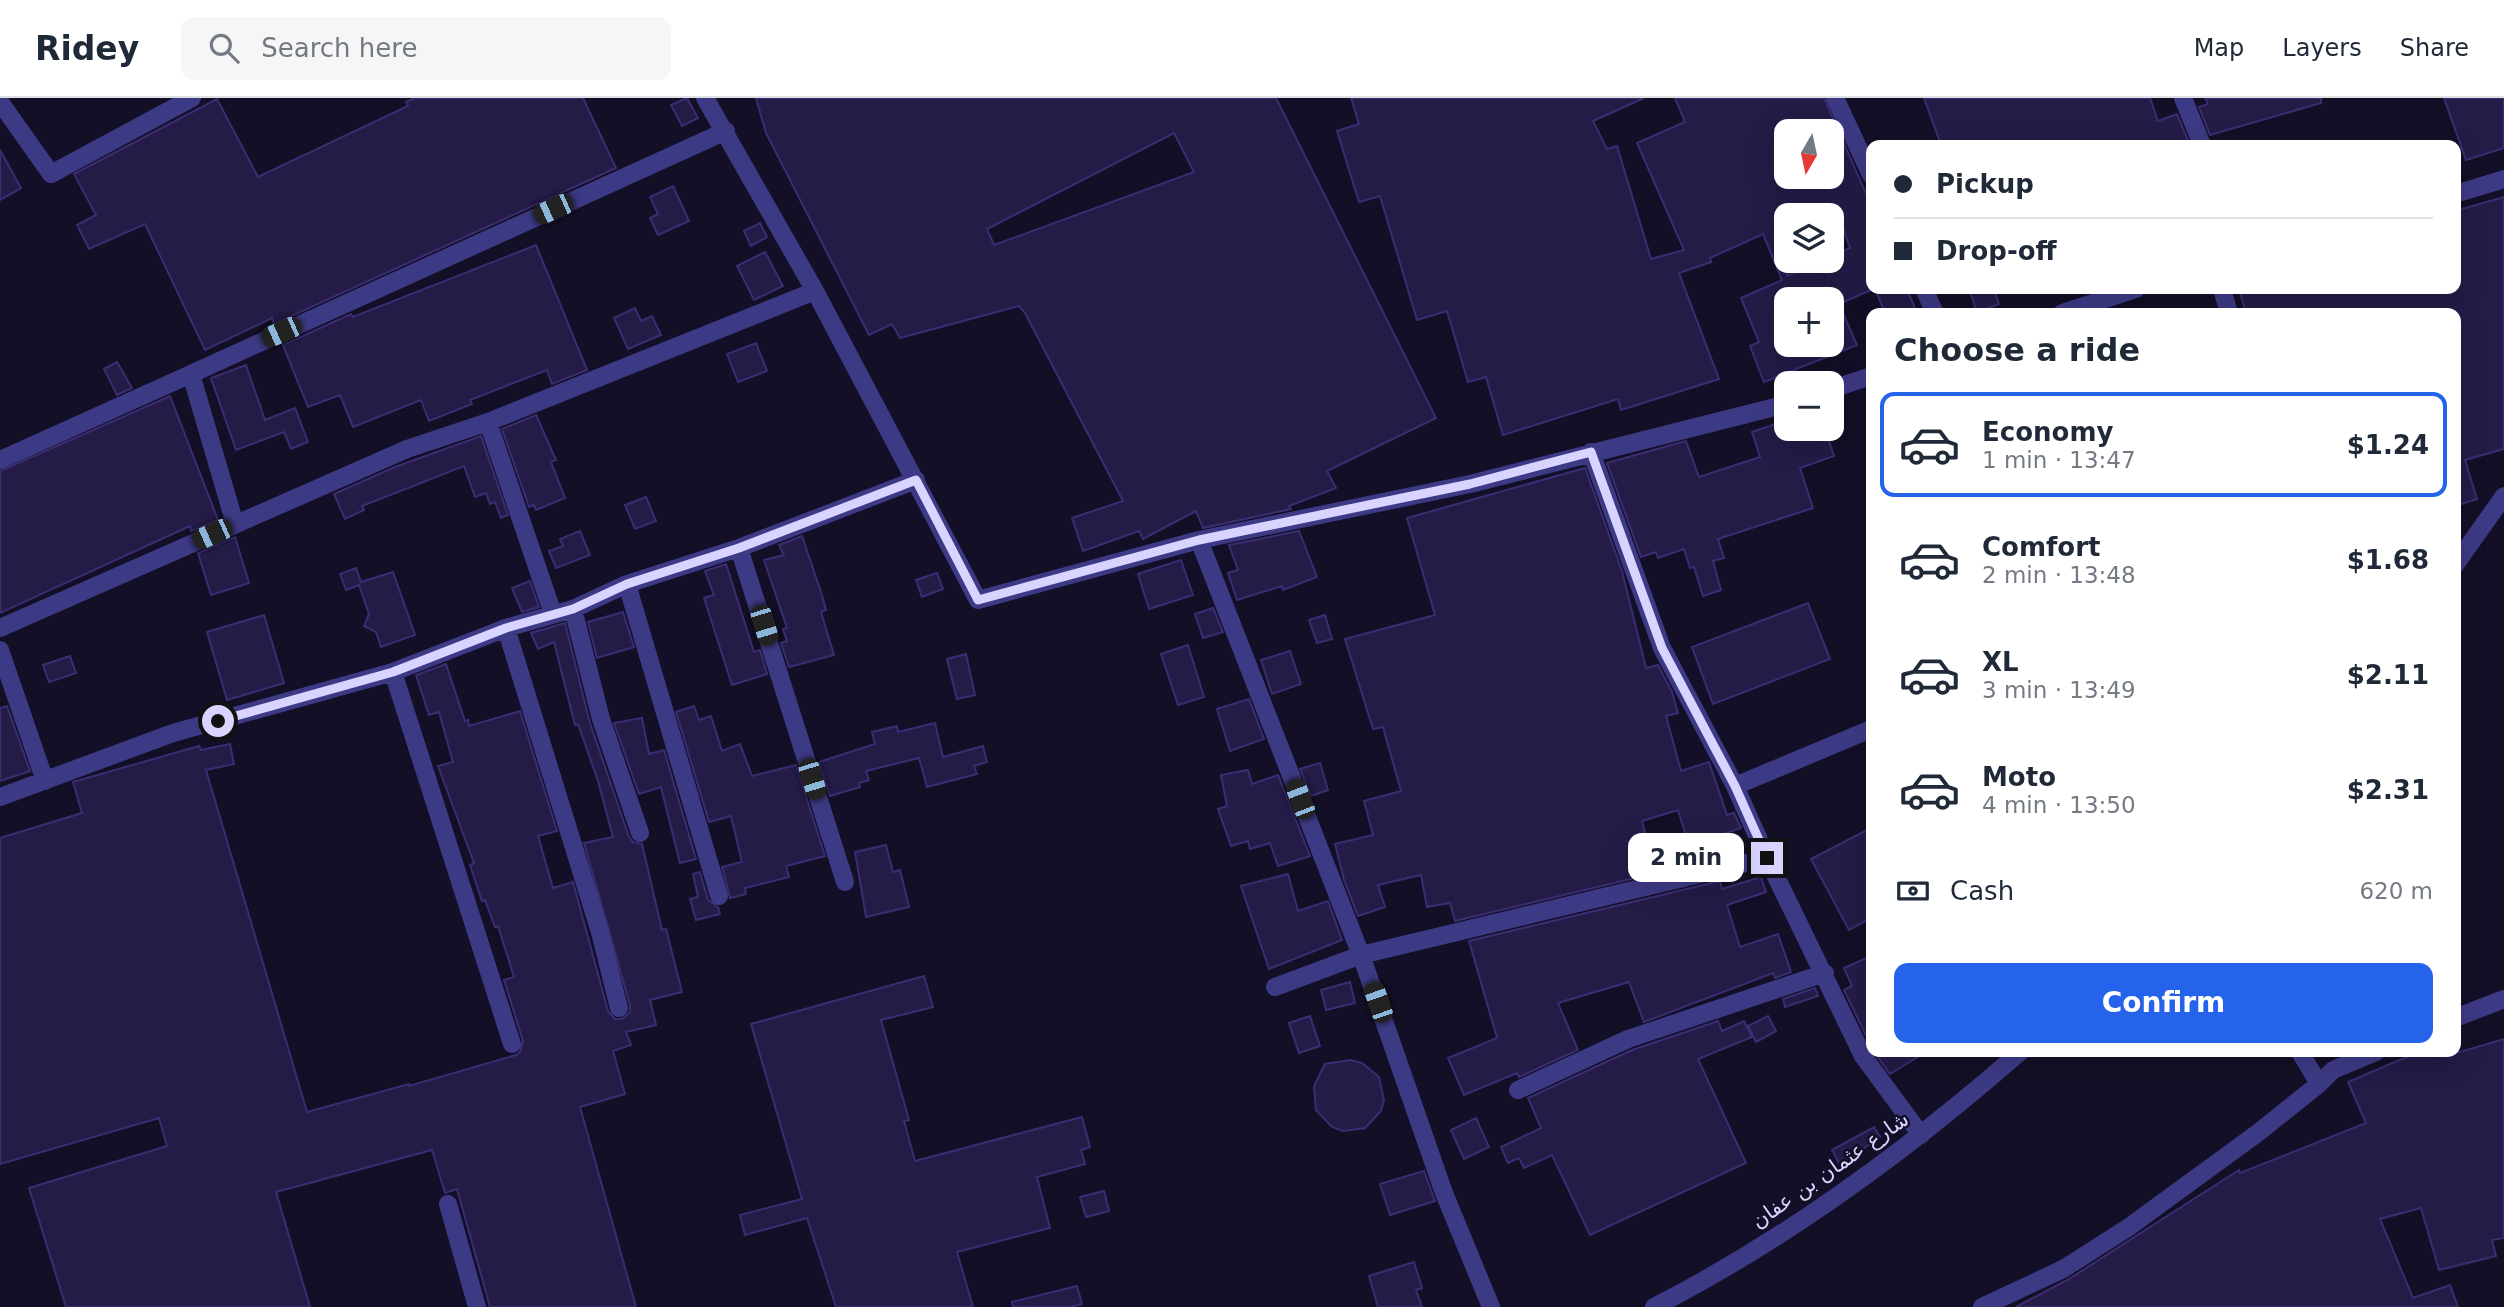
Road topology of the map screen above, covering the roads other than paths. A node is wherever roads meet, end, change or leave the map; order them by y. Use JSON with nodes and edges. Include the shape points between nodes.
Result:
{"nodes":[{"id":1,"x":192,"y":98,"type":"edge"},
{"id":2,"x":705,"y":98,"type":"edge"},
{"id":3,"x":1835,"y":98,"type":"edge"},
{"id":4,"x":2183,"y":98,"type":"edge"},
{"id":5,"x":0,"y":102,"type":"edge"},
{"id":6,"x":726,"y":131,"type":"junction"},
{"id":7,"x":2200,"y":140,"type":"edge"},
{"id":8,"x":1866,"y":164,"type":"edge"},
{"id":9,"x":2504,"y":180,"type":"edge"},
{"id":10,"x":2461,"y":192,"type":"edge"},
{"id":11,"x":815,"y":291,"type":"junction"},
{"id":12,"x":2121,"y":294,"type":"edge"},
{"id":13,"x":2077,"y":308,"type":"edge"},
{"id":14,"x":191,"y":374,"type":"junction"},
{"id":15,"x":1866,"y":378,"type":"edge"},
{"id":16,"x":1844,"y":385,"type":"edge"},
{"id":17,"x":1774,"y":408,"type":"edge"},
{"id":18,"x":488,"y":422,"type":"junction"},
{"id":19,"x":1591,"y":452,"type":"junction"},
{"id":20,"x":0,"y":460,"type":"edge"},
{"id":21,"x":916,"y":480,"type":"junction"},
{"id":22,"x":2504,"y":496,"type":"edge"},
{"id":23,"x":235,"y":524,"type":"junction"},
{"id":24,"x":1199,"y":540,"type":"junction"},
{"id":25,"x":739,"y":548,"type":"junction"},
{"id":26,"x":2461,"y":557,"type":"edge"},
{"id":27,"x":627,"y":584,"type":"junction"},
{"id":28,"x":573,"y":609,"type":"junction"},
{"id":29,"x":553,"y":614,"type":"junction"},
{"id":30,"x":0,"y":628,"type":"edge"},
{"id":31,"x":506,"y":628,"type":"junction"},
{"id":32,"x":0,"y":650,"type":"edge"},
{"id":33,"x":393,"y":672,"type":"junction"},
{"id":34,"x":1866,"y":731,"type":"edge"},
{"id":35,"x":45,"y":781,"type":"junction"},
{"id":36,"x":1735,"y":786,"type":"junction"},
{"id":37,"x":0,"y":797,"type":"edge"},
{"id":38,"x":640,"y":833,"type":"dead end"},
{"id":39,"x":1767,"y":858,"type":"junction"},
{"id":40,"x":845,"y":882,"type":"dead end"},
{"id":41,"x":719,"y":896,"type":"dead end"},
{"id":42,"x":1361,"y":955,"type":"junction"},
{"id":43,"x":1825,"y":973,"type":"junction"},
{"id":44,"x":1275,"y":987,"type":"dead end"},
{"id":45,"x":2504,"y":999,"type":"edge"},
{"id":46,"x":619,"y":1008,"type":"dead end"},
{"id":47,"x":2461,"y":1016,"type":"edge"},
{"id":48,"x":512,"y":1044,"type":"dead end"},
{"id":49,"x":2014,"y":1057,"type":"edge"},
{"id":50,"x":2303,"y":1057,"type":"edge"},
{"id":51,"x":2364,"y":1057,"type":"edge"},
{"id":52,"x":2319,"y":1084,"type":"junction"},
{"id":53,"x":1518,"y":1090,"type":"dead end"},
{"id":54,"x":1921,"y":1135,"type":"junction"},
{"id":55,"x":448,"y":1203,"type":"dead end"},
{"id":56,"x":477,"y":1307,"type":"edge"},
{"id":57,"x":1491,"y":1307,"type":"edge"},
{"id":58,"x":1654,"y":1307,"type":"edge"},
{"id":59,"x":1982,"y":1307,"type":"edge"}],
"edges":[{"from":1,"to":5,"type":"street","via":[[51,174]]},
{"from":2,"to":6,"type":"street"},
{"from":3,"to":8,"type":"street"},
{"from":4,"to":7,"type":"street"},
{"from":6,"to":11,"type":"street"},
{"from":6,"to":14,"type":"street"},
{"from":9,"to":10,"type":"street"},
{"from":11,"to":18,"type":"street"},
{"from":11,"to":21,"type":"street"},
{"from":12,"to":13,"type":"street"},
{"from":14,"to":20,"type":"street"},
{"from":14,"to":23,"type":"street"},
{"from":15,"to":16,"type":"street"},
{"from":17,"to":19,"type":"street"},
{"from":18,"to":23,"type":"street","via":[[407,449]]},
{"from":18,"to":29,"type":"street"},
{"from":19,"to":24,"type":"street","via":[[1470,484]]},
{"from":19,"to":36,"type":"street","via":[[1662,648]]},
{"from":21,"to":24,"type":"street","via":[[978,600]]},
{"from":21,"to":25,"type":"street"},
{"from":22,"to":26,"type":"street"},
{"from":23,"to":30,"type":"street"},
{"from":24,"to":42,"type":"street"},
{"from":25,"to":27,"type":"street"},
{"from":25,"to":40,"type":"street"},
{"from":27,"to":28,"type":"street"},
{"from":27,"to":41,"type":"street"},
{"from":28,"to":29,"type":"street"},
{"from":28,"to":38,"type":"street","via":[[601,719]]},
{"from":29,"to":31,"type":"street"},
{"from":31,"to":33,"type":"street"},
{"from":31,"to":46,"type":"street"},
{"from":32,"to":35,"type":"street"},
{"from":33,"to":35,"type":"street","via":[[173,733]]},
{"from":33,"to":48,"type":"street"},
{"from":34,"to":36,"type":"street"},
{"from":35,"to":37,"type":"street"},
{"from":36,"to":39,"type":"street"},
{"from":39,"to":42,"type":"street"},
{"from":39,"to":43,"type":"street"},
{"from":42,"to":44,"type":"street"},
{"from":42,"to":57,"type":"street","via":[[1444,1193]]},
{"from":43,"to":53,"type":"street","via":[[1628,1039]]},
{"from":43,"to":54,"type":"street","via":[[1863,1056]]},
{"from":45,"to":47,"type":"street"},
{"from":49,"to":54,"type":"street","name":"شارع عثمان بن عفان"},
{"from":50,"to":52,"type":"street"},
{"from":51,"to":52,"type":"street","via":[[2333,1070]]},
{"from":52,"to":59,"type":"street","via":[[2129,1227],[2063,1269]]},
{"from":54,"to":58,"type":"street","name":"شارع عثمان بن عفان","via":[[1725,1271]]},
{"from":55,"to":56,"type":"street"}]}
